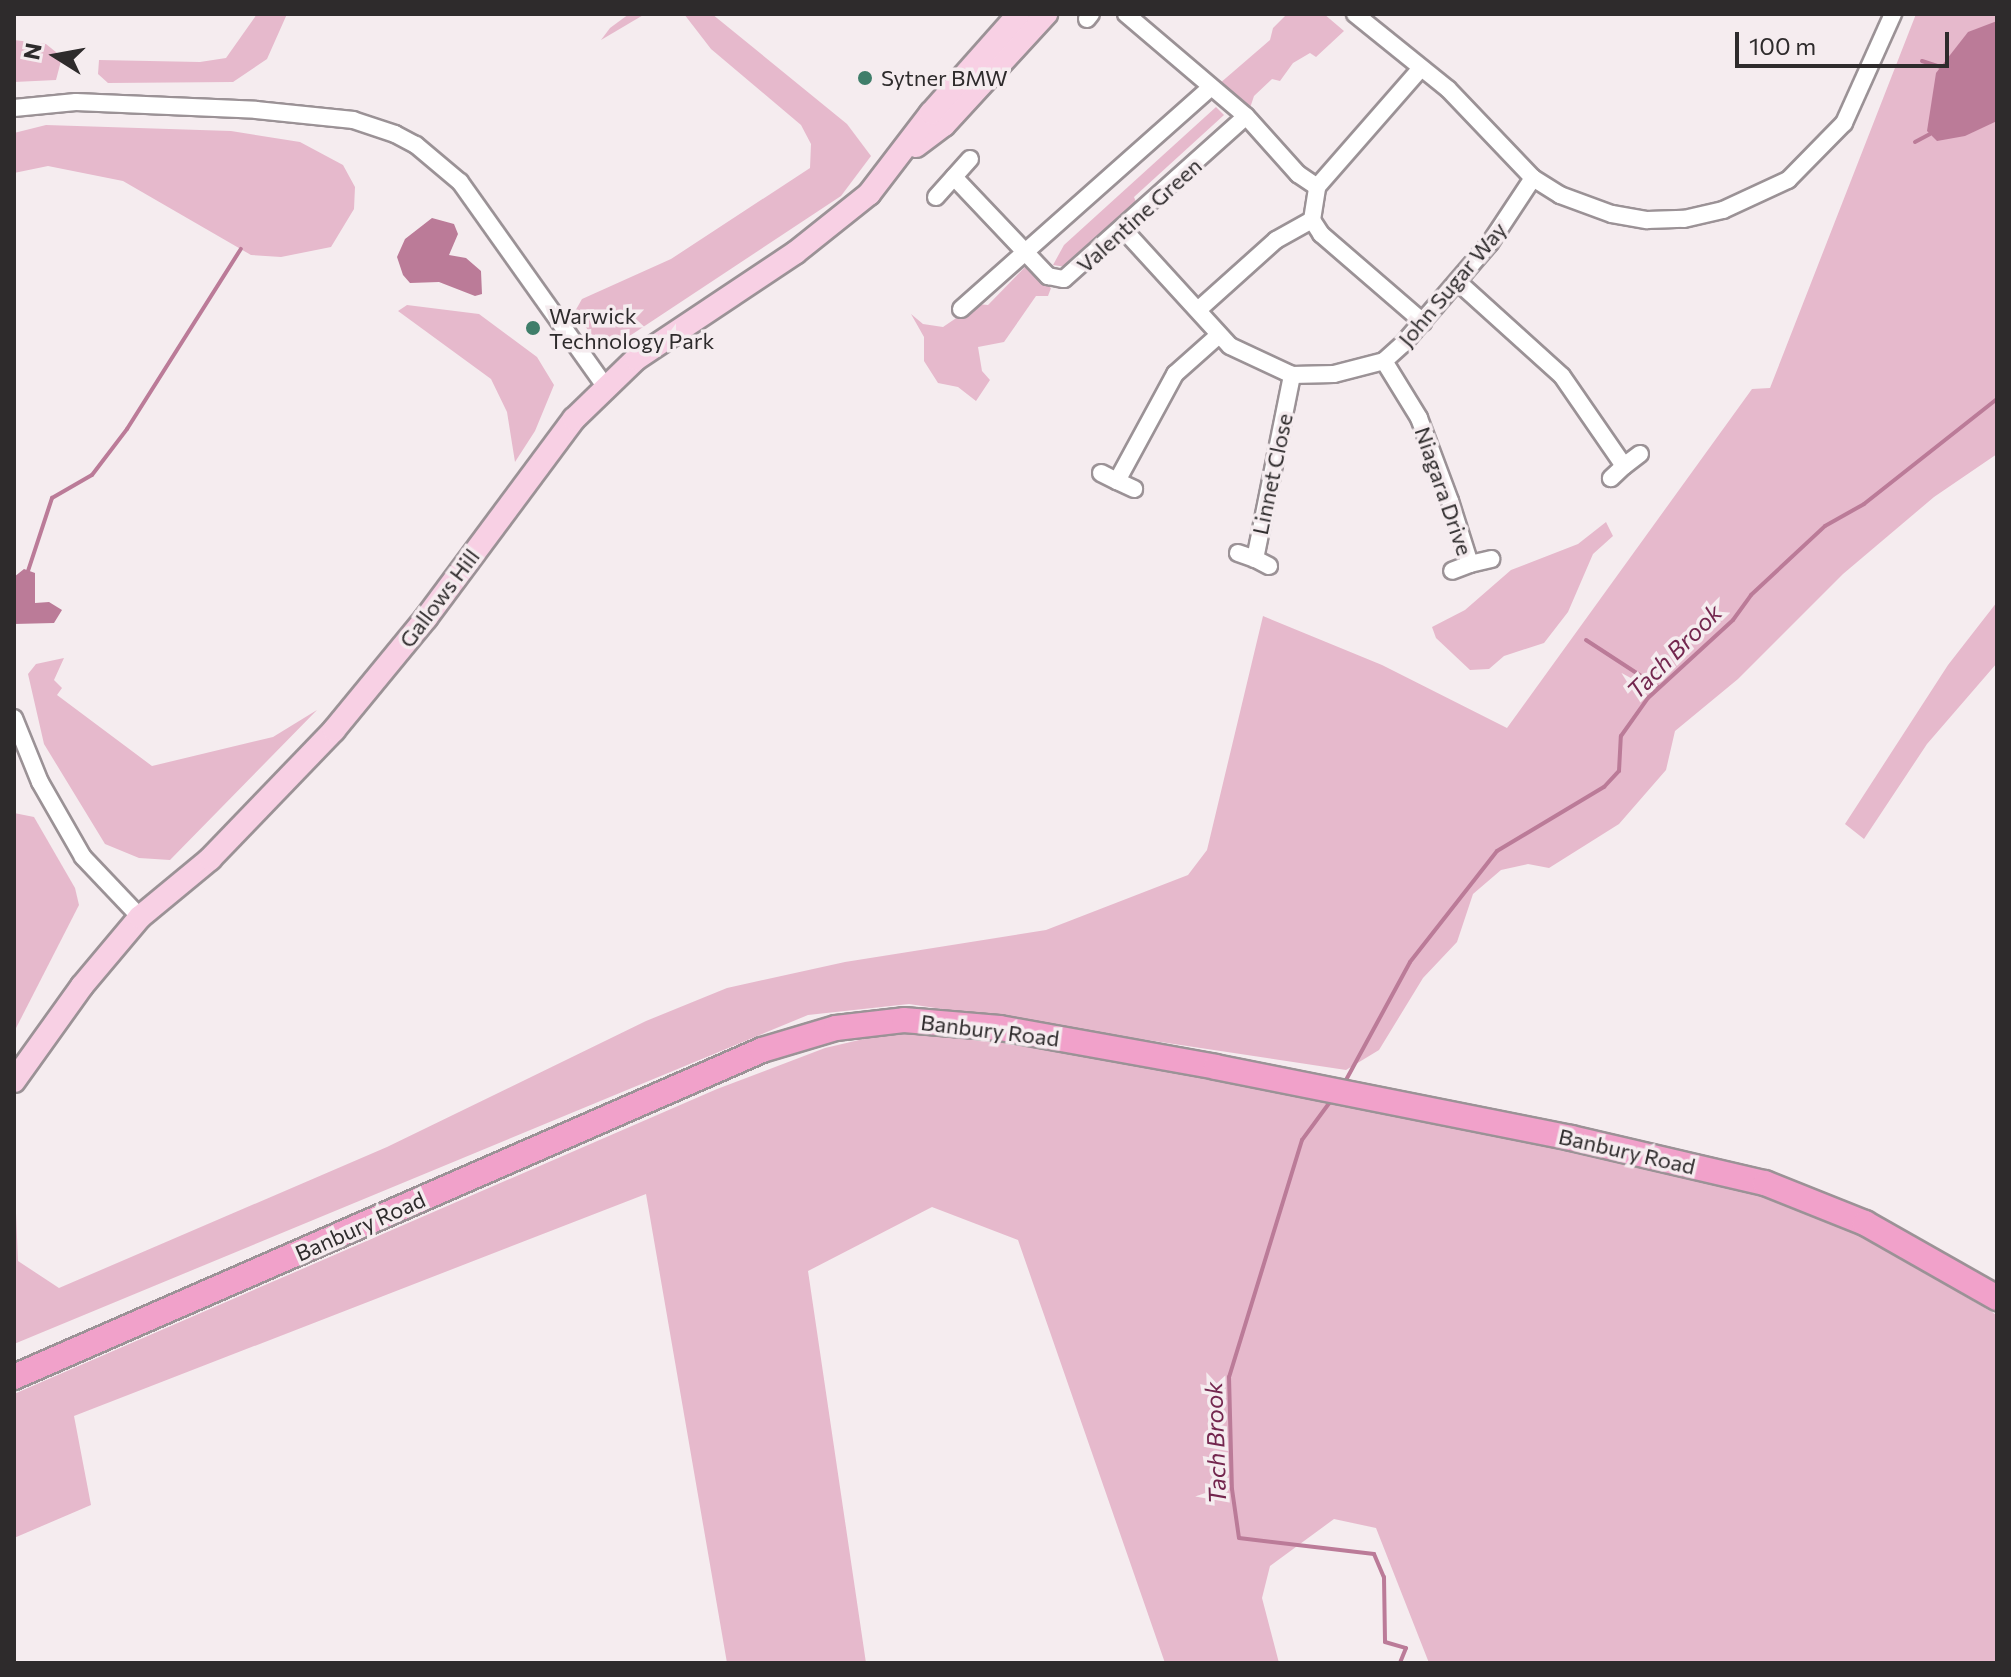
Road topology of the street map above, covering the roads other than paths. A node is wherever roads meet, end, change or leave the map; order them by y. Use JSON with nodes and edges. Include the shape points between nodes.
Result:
{"nodes":[{"id":1,"x":1019,"y":14,"type":"edge"},
{"id":2,"x":1046,"y":14,"type":"edge"},
{"id":3,"x":1126,"y":14,"type":"edge"},
{"id":4,"x":1355,"y":14,"type":"edge"},
{"id":5,"x":1893,"y":14,"type":"edge"},
{"id":6,"x":1421,"y":68,"type":"junction"},
{"id":7,"x":1210,"y":88,"type":"junction"},
{"id":8,"x":14,"y":108,"type":"edge"},
{"id":9,"x":1246,"y":116,"type":"junction"},
{"id":10,"x":902,"y":157,"type":"junction"},
{"id":11,"x":970,"y":159,"type":"dead end"},
{"id":12,"x":954,"y":177,"type":"junction"},
{"id":13,"x":1533,"y":178,"type":"junction"},
{"id":14,"x":1317,"y":187,"type":"junction"},
{"id":15,"x":936,"y":197,"type":"dead end"},
{"id":16,"x":1312,"y":220,"type":"junction"},
{"id":17,"x":1124,"y":230,"type":"junction"},
{"id":18,"x":1027,"y":255,"type":"junction"},
{"id":19,"x":1458,"y":282,"type":"junction"},
{"id":20,"x":961,"y":309,"type":"dead end"},
{"id":21,"x":1198,"y":310,"type":"junction"},
{"id":22,"x":1423,"y":322,"type":"junction"},
{"id":23,"x":1219,"y":335,"type":"junction"},
{"id":24,"x":1384,"y":361,"type":"junction"},
{"id":25,"x":1292,"y":375,"type":"junction"},
{"id":26,"x":605,"y":386,"type":"junction"},
{"id":27,"x":1640,"y":454,"type":"dead end"},
{"id":28,"x":1624,"y":466,"type":"junction"},
{"id":29,"x":1101,"y":473,"type":"dead end"},
{"id":30,"x":1611,"y":478,"type":"dead end"},
{"id":31,"x":1117,"y":481,"type":"junction"},
{"id":32,"x":1134,"y":489,"type":"dead end"},
{"id":33,"x":1238,"y":553,"type":"dead end"},
{"id":34,"x":1491,"y":559,"type":"dead end"},
{"id":35,"x":1470,"y":564,"type":"junction"},
{"id":36,"x":1452,"y":571,"type":"dead end"},
{"id":37,"x":14,"y":718,"type":"edge"},
{"id":38,"x":140,"y":917,"type":"junction"},
{"id":39,"x":14,"y":1081,"type":"edge"},
{"id":40,"x":1997,"y":1298,"type":"edge"},
{"id":41,"x":14,"y":1377,"type":"edge"}],
"edges":[{"from":1,"to":10,"type":"street","name":"Gallows Hill","via":[[931,113]]},
{"from":2,"to":10,"type":"street","name":"Gallows Hill","via":[[944,125]]},
{"from":3,"to":7,"type":"street"},
{"from":4,"to":6,"type":"street"},
{"from":5,"to":13,"type":"street","via":[[1844,123],[1806,165],[1754,199],[1684,219],[1647,220],[1560,195]]},
{"from":6,"to":13,"type":"street"},
{"from":6,"to":14,"type":"street"},
{"from":7,"to":9,"type":"street"},
{"from":7,"to":18,"type":"street"},
{"from":8,"to":26,"type":"street","via":[[76,102],[324,114],[395,134],[460,182]]},
{"from":9,"to":14,"type":"street","via":[[1298,174]]},
{"from":9,"to":17,"type":"street","name":"Valentine Green"},
{"from":10,"to":26,"type":"street","name":"Gallows Hill","via":[[838,222],[665,338]]},
{"from":11,"to":12,"type":"street"},
{"from":12,"to":15,"type":"street"},
{"from":12,"to":18,"type":"street","name":"Valentine Green"},
{"from":13,"to":19,"type":"street","name":"John Sugar Way"},
{"from":14,"to":16,"type":"street"},
{"from":16,"to":21,"type":"street","via":[[1276,240]]},
{"from":16,"to":22,"type":"street","via":[[1321,234]]},
{"from":17,"to":18,"type":"street","name":"Valentine Green","via":[[1064,279],[1048,276]]},
{"from":17,"to":21,"type":"street","name":"John Sugar Way"},
{"from":18,"to":20,"type":"street"},
{"from":19,"to":22,"type":"street","name":"John Sugar Way"},
{"from":19,"to":28,"type":"street","via":[[1559,373]]},
{"from":21,"to":23,"type":"street","name":"John Sugar Way"},
{"from":22,"to":24,"type":"street","name":"John Sugar Way"},
{"from":23,"to":25,"type":"street","name":"John Sugar Way","via":[[1245,356]]},
{"from":23,"to":31,"type":"street","via":[[1175,374]]},
{"from":24,"to":25,"type":"street","name":"John Sugar Way","via":[[1334,374]]},
{"from":24,"to":35,"type":"street","name":"Niagara Drive","via":[[1431,445]]},
{"from":25,"to":33,"type":"street","name":"Linnet Close","via":[[1262,562]]},
{"from":26,"to":38,"type":"street","name":"Gallows Hill","via":[[547,451],[426,618],[256,823]]},
{"from":27,"to":28,"type":"street"},
{"from":28,"to":30,"type":"street"},
{"from":29,"to":31,"type":"street"},
{"from":31,"to":32,"type":"street"},
{"from":34,"to":35,"type":"street"},
{"from":35,"to":36,"type":"street","name":"Niagara Drive"},
{"from":37,"to":38,"type":"street","via":[[40,782],[83,857]]},
{"from":38,"to":39,"type":"street","name":"Gallows Hill","via":[[89,976]]},
{"from":40,"to":41,"type":"main road","name":"Banbury Road","via":[[1865,1223],[1765,1183],[1216,1067],[1000,1028],[904,1020],[836,1028],[762,1050]]}]}
